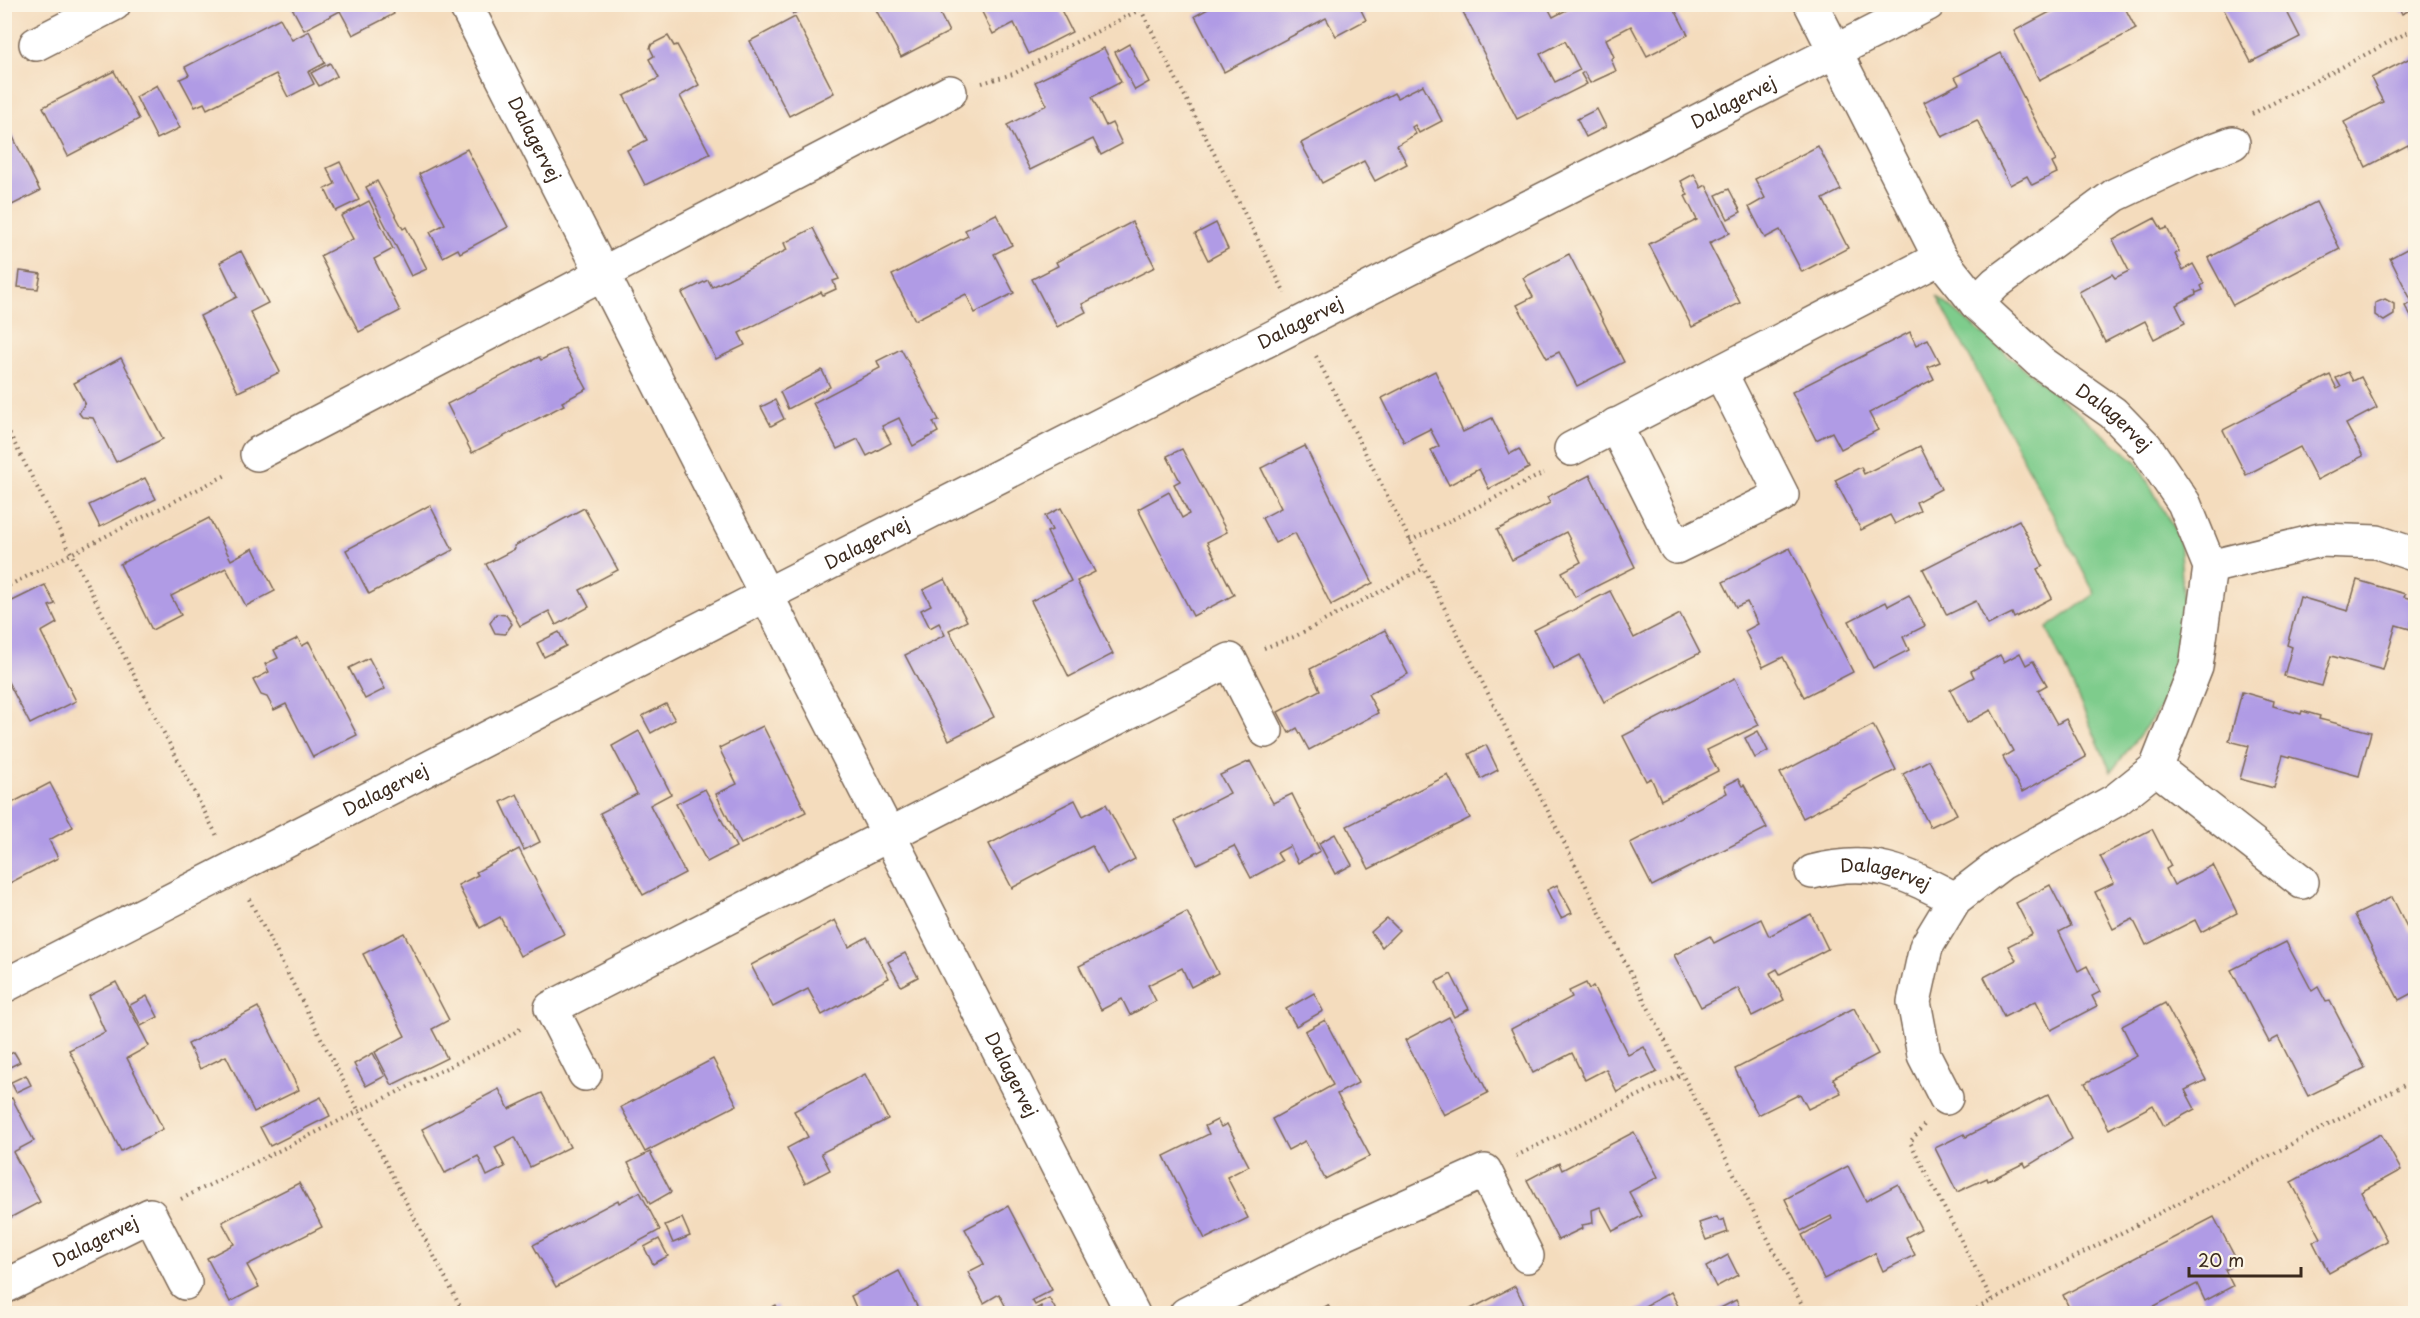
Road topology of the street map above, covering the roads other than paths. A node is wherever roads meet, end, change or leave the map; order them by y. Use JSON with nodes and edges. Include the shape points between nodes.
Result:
{"nodes":[{"id":1,"x":114,"y":4,"type":"edge"},
{"id":2,"x":465,"y":4,"type":"edge"},
{"id":3,"x":1811,"y":4,"type":"edge"},
{"id":4,"x":1928,"y":4,"type":"edge"},
{"id":5,"x":36,"y":44,"type":"dead end"},
{"id":6,"x":1835,"y":51,"type":"junction"},
{"id":7,"x":950,"y":92,"type":"road end"},
{"id":8,"x":2233,"y":143,"type":"road end"},
{"id":9,"x":1940,"y":258,"type":"junction"},
{"id":10,"x":602,"y":273,"type":"junction"},
{"id":11,"x":1976,"y":303,"type":"junction"},
{"id":12,"x":1720,"y":372,"type":"junction"},
{"id":13,"x":1616,"y":425,"type":"junction"},
{"id":14,"x":1571,"y":449,"type":"road end"},
{"id":15,"x":257,"y":454,"type":"road end"},
{"id":16,"x":2415,"y":555,"type":"edge"},
{"id":17,"x":2210,"y":567,"type":"junction"},
{"id":18,"x":766,"y":595,"type":"junction"},
{"id":19,"x":1266,"y":731,"type":"dead end"},
{"id":20,"x":2156,"y":768,"type":"junction"},
{"id":21,"x":889,"y":835,"type":"junction"},
{"id":22,"x":1812,"y":872,"type":"dead end"},
{"id":23,"x":2302,"y":882,"type":"dead end"},
{"id":24,"x":1955,"y":899,"type":"junction"},
{"id":25,"x":4,"y":986,"type":"edge"},
{"id":26,"x":585,"y":1074,"type":"dead end"},
{"id":27,"x":1946,"y":1098,"type":"road end"},
{"id":28,"x":1527,"y":1256,"type":"dead end"},
{"id":29,"x":184,"y":1283,"type":"dead end"},
{"id":30,"x":4,"y":1287,"type":"edge"},
{"id":31,"x":1133,"y":1314,"type":"edge"},
{"id":32,"x":1186,"y":1314,"type":"edge"}],
"edges":[{"from":1,"to":5,"type":"street"},
{"from":2,"to":10,"type":"street","name":"Dalagervej"},
{"from":3,"to":6,"type":"street","name":"Dalagervej"},
{"from":4,"to":6,"type":"street","name":"Dalagervej"},
{"from":6,"to":9,"type":"street","name":"Dalagervej"},
{"from":6,"to":18,"type":"street","name":"Dalagervej"},
{"from":7,"to":10,"type":"street"},
{"from":8,"to":11,"type":"street","via":[[2115,195],[1996,283]]},
{"from":9,"to":11,"type":"street","name":"Dalagervej"},
{"from":9,"to":12,"type":"street"},
{"from":10,"to":15,"type":"street"},
{"from":10,"to":18,"type":"street","name":"Dalagervej"},
{"from":11,"to":17,"type":"street","name":"Dalagervej","via":[[2039,361],[2113,413],[2146,447],[2184,503]]},
{"from":12,"to":13,"type":"street"},
{"from":12,"to":13,"type":"street","via":[[1782,495],[1676,547]]},
{"from":13,"to":14,"type":"street"},
{"from":16,"to":17,"type":"street","via":[[2377,542],[2320,540]]},
{"from":17,"to":20,"type":"street","name":"Dalagervej","via":[[2196,666]]},
{"from":18,"to":21,"type":"street","name":"Dalagervej"},
{"from":18,"to":25,"type":"street","name":"Dalagervej"},
{"from":19,"to":21,"type":"street","via":[[1230,660]]},
{"from":20,"to":23,"type":"street"},
{"from":20,"to":24,"type":"street","name":"Dalagervej","via":[[2116,800],[2002,863]]},
{"from":21,"to":26,"type":"street","via":[[551,1008]]},
{"from":21,"to":31,"type":"street","name":"Dalagervej"},
{"from":22,"to":24,"type":"street","name":"Dalagervej","via":[[1842,864],[1872,867],[1908,875]]},
{"from":24,"to":27,"type":"street","name":"Dalagervej","via":[[1926,947],[1914,1002],[1924,1055]]},
{"from":28,"to":32,"type":"street","via":[[1485,1171],[1342,1235]]},
{"from":29,"to":30,"type":"street","name":"Dalagervej","via":[[150,1215]]}]}
